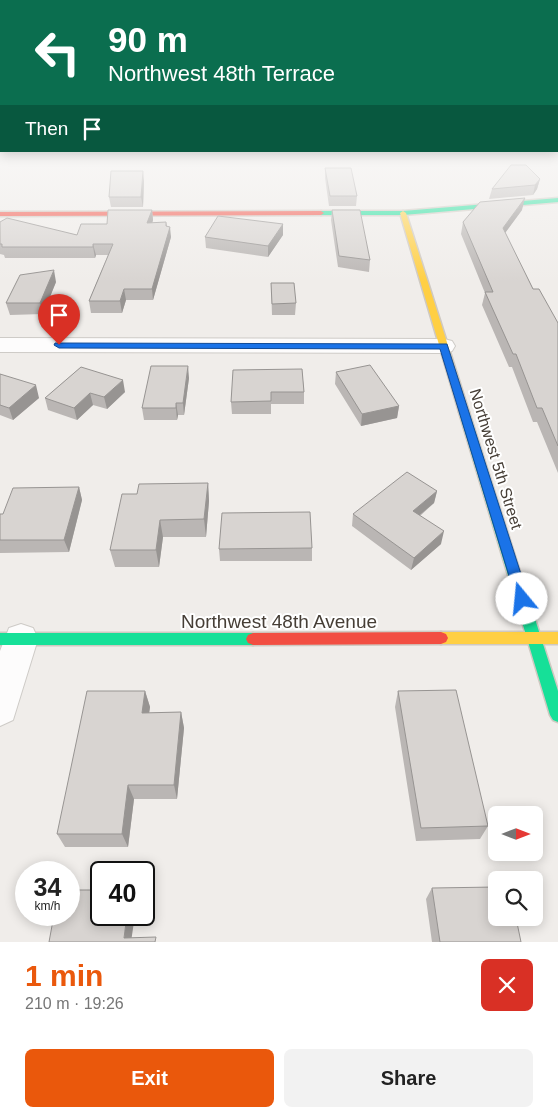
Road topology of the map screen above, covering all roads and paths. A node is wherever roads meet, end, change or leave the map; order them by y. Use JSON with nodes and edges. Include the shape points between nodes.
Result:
{"nodes":[{"id":1,"x":558,"y":200,"type":"edge"},
{"id":2,"x":403,"y":213,"type":"junction"},
{"id":3,"x":0,"y":214,"type":"edge"},
{"id":4,"x":0,"y":345,"type":"edge"},
{"id":5,"x":444,"y":346,"type":"junction"},
{"id":6,"x":534,"y":638,"type":"junction"},
{"id":7,"x":558,"y":638,"type":"edge"},
{"id":8,"x":10,"y":639,"type":"edge"},
{"id":9,"x":0,"y":708,"type":"edge"},
{"id":10,"x":558,"y":715,"type":"edge"}],
"edges":[{"from":1,"to":2,"type":"street"},
{"from":2,"to":3,"type":"street"},
{"from":2,"to":5,"type":"street","name":"Northwest 5th Street"},
{"from":4,"to":5,"type":"street"},
{"from":5,"to":6,"type":"street","name":"Northwest 5th Street"},
{"from":6,"to":7,"type":"street","name":"Northwest 48th Avenue"},
{"from":6,"to":8,"type":"street","name":"Northwest 48th Avenue"},
{"from":6,"to":10,"type":"street","name":"Northwest 5th Street"},
{"from":8,"to":9,"type":"street"}]}
